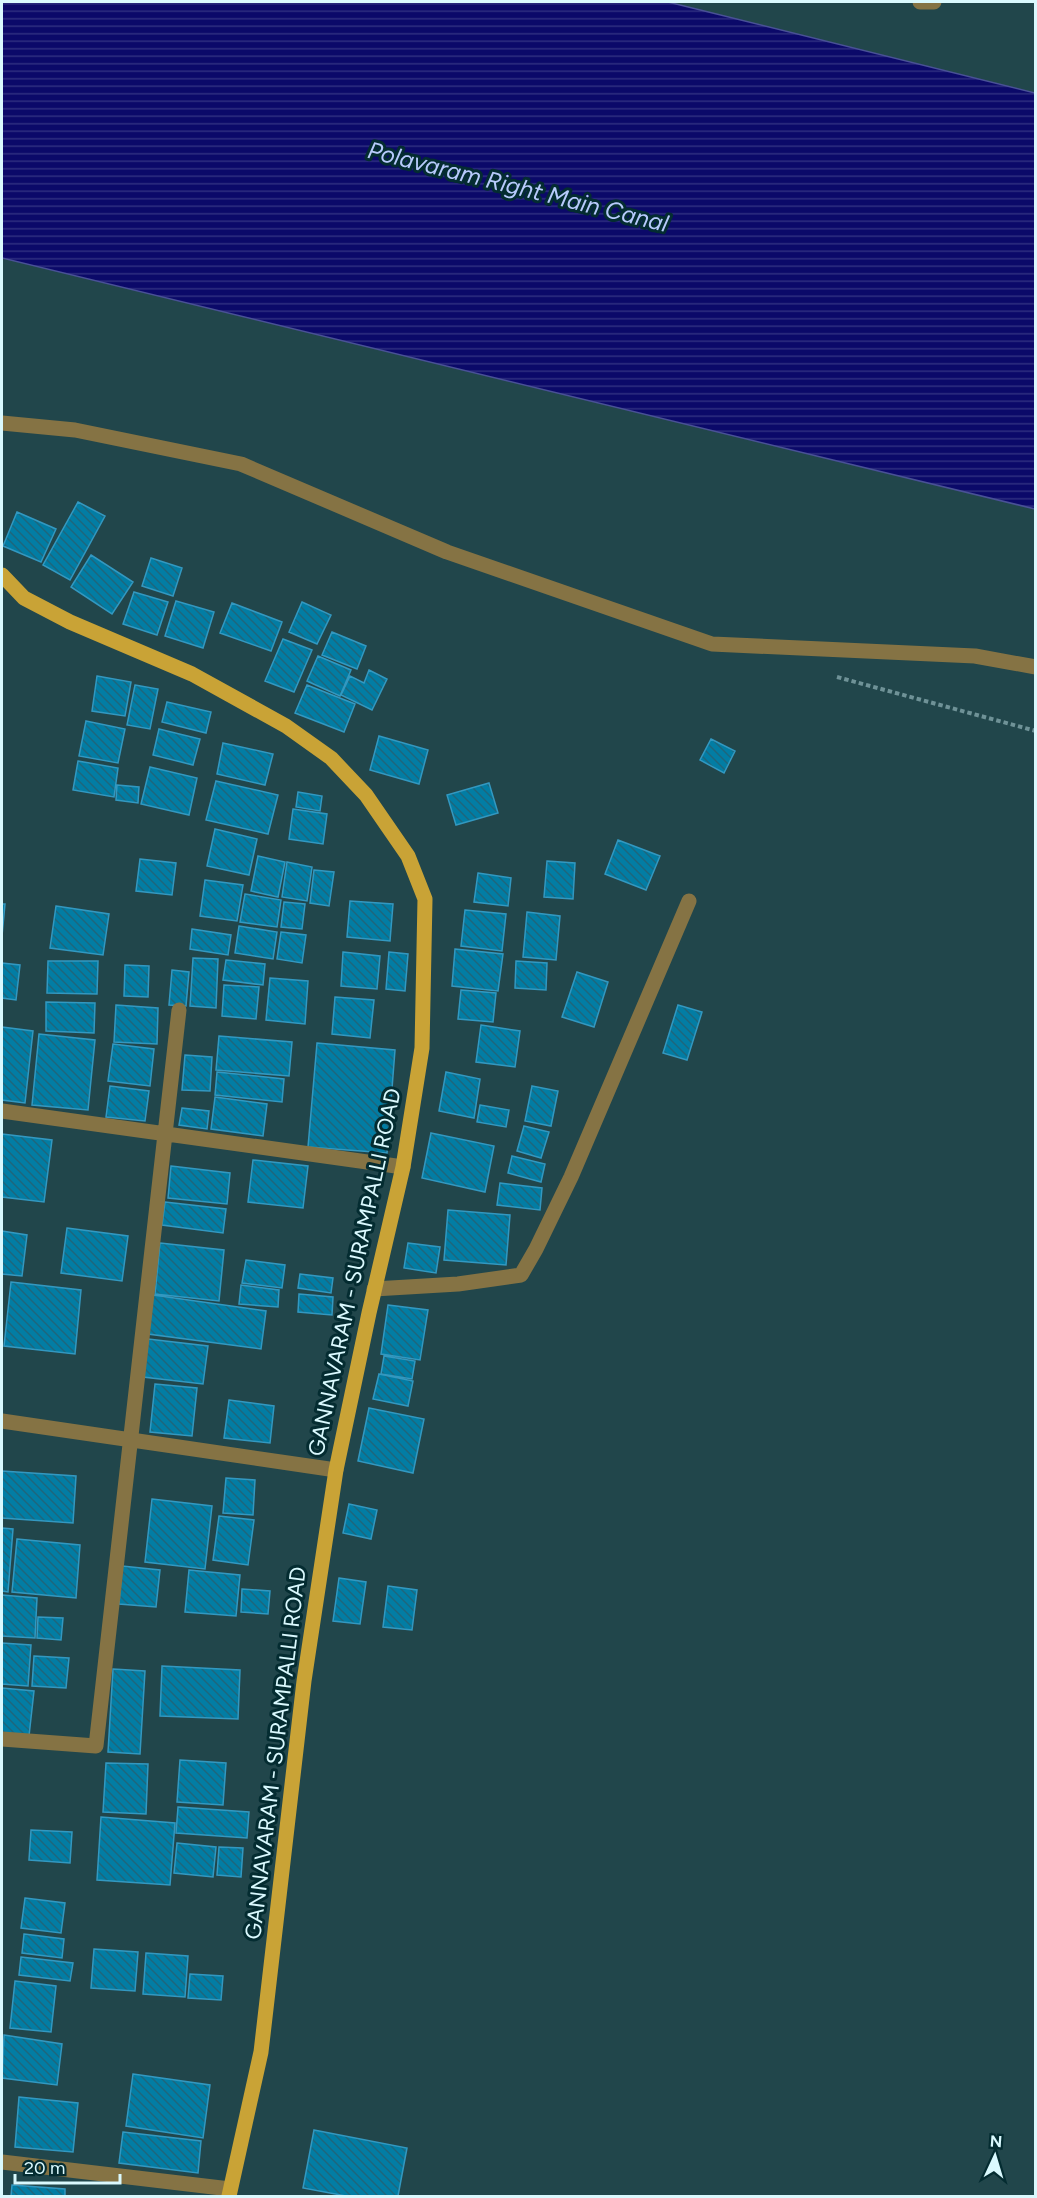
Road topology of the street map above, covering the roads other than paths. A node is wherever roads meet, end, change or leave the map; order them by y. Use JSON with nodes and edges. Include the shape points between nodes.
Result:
{"nodes":[{"id":1,"x":920,"y":2,"type":"edge"},
{"id":2,"x":934,"y":2,"type":"edge"},
{"id":3,"x":2,"y":423,"type":"edge"},
{"id":4,"x":3,"y":579,"type":"edge"},
{"id":5,"x":1035,"y":668,"type":"edge"},
{"id":6,"x":689,"y":901,"type":"dead end"},
{"id":7,"x":179,"y":1010,"type":"dead end"},
{"id":8,"x":2,"y":1111,"type":"edge"},
{"id":9,"x":166,"y":1134,"type":"junction"},
{"id":10,"x":402,"y":1167,"type":"junction"},
{"id":11,"x":374,"y":1289,"type":"junction"},
{"id":12,"x":2,"y":1421,"type":"edge"},
{"id":13,"x":130,"y":1438,"type":"junction"},
{"id":14,"x":336,"y":1470,"type":"junction"},
{"id":15,"x":2,"y":1739,"type":"edge"},
{"id":16,"x":2,"y":2167,"type":"edge"},
{"id":17,"x":229,"y":2193,"type":"edge"}],
"edges":[{"from":1,"to":2,"type":"street"},
{"from":3,"to":5,"type":"street","via":[[75,430],[241,464],[447,552],[712,644],[975,656]]},
{"from":4,"to":10,"type":"main road","name":"GANNAVARAM - SURAMPALLI ROAD","via":[[24,598],[70,622],[192,674],[286,726],[331,758],[372,803],[408,856],[425,899],[422,1048]]},
{"from":6,"to":11,"type":"street","via":[[571,1177],[521,1275]]},
{"from":7,"to":9,"type":"street"},
{"from":8,"to":9,"type":"street"},
{"from":9,"to":10,"type":"street"},
{"from":9,"to":13,"type":"street"},
{"from":10,"to":11,"type":"main road","name":"GANNAVARAM - SURAMPALLI ROAD"},
{"from":11,"to":14,"type":"main road","name":"GANNAVARAM - SURAMPALLI ROAD"},
{"from":12,"to":13,"type":"street"},
{"from":13,"to":14,"type":"street"},
{"from":13,"to":15,"type":"street","via":[[96,1746]]},
{"from":14,"to":17,"type":"main road","name":"GANNAVARAM - SURAMPALLI ROAD","via":[[304,1681],[261,2052]]},
{"from":16,"to":17,"type":"street"}]}
